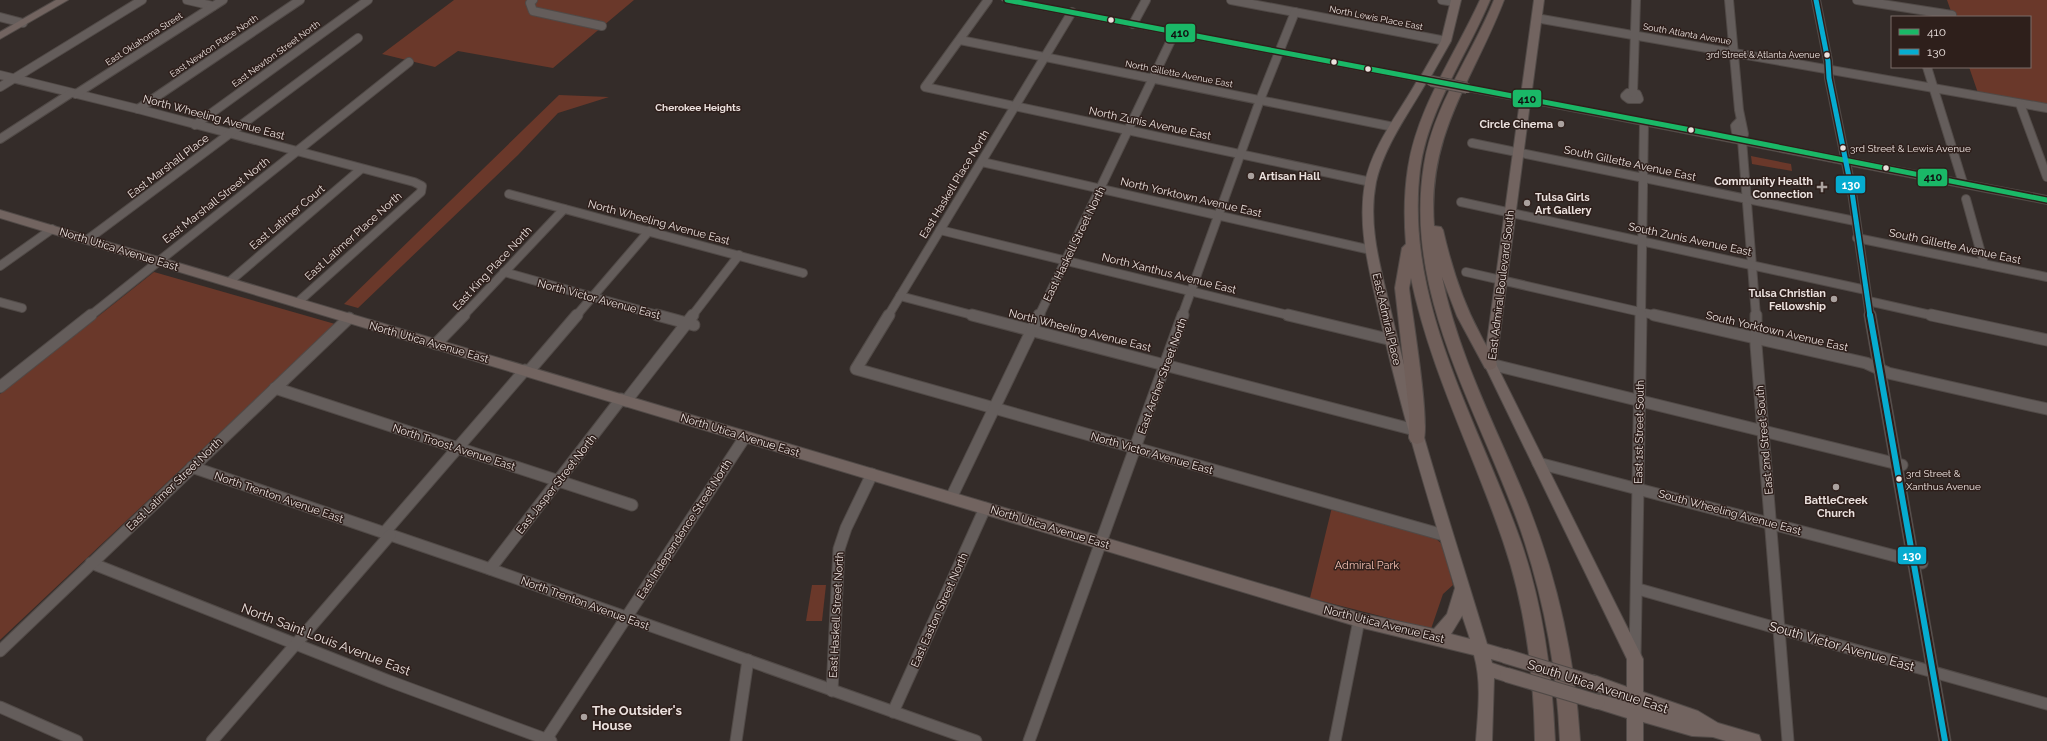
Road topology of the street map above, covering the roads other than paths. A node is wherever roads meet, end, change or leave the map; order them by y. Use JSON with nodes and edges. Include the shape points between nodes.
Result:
{"nodes":[{"id":1,"x":63,"y":0,"type":"edge"},
{"id":2,"x":142,"y":0,"type":"edge"},
{"id":3,"x":187,"y":0,"type":"edge"},
{"id":4,"x":223,"y":0,"type":"edge"},
{"id":5,"x":300,"y":0,"type":"edge"},
{"id":6,"x":368,"y":0,"type":"edge"},
{"id":7,"x":533,"y":0,"type":"edge"},
{"id":8,"x":988,"y":0,"type":"edge"},
{"id":9,"x":1007,"y":0,"type":"edge"},
{"id":10,"x":1146,"y":0,"type":"edge"},
{"id":11,"x":1231,"y":0,"type":"edge"},
{"id":12,"x":1442,"y":0,"type":"edge"},
{"id":13,"x":1485,"y":0,"type":"edge"},
{"id":14,"x":1499,"y":0,"type":"edge"},
{"id":15,"x":1539,"y":0,"type":"edge"},
{"id":16,"x":1636,"y":0,"type":"edge"},
{"id":17,"x":1729,"y":0,"type":"edge"},
{"id":18,"x":1816,"y":0,"type":"edge"},
{"id":19,"x":1857,"y":0,"type":"edge"},
{"id":20,"x":1907,"y":0,"type":"edge"},
{"id":21,"x":1456,"y":1,"type":"edge"},
{"id":22,"x":214,"y":6,"type":"junction"},
{"id":23,"x":1910,"y":9,"type":"junction"},
{"id":24,"x":1072,"y":12,"type":"junction"},
{"id":25,"x":1295,"y":12,"type":"junction"},
{"id":26,"x":1952,"y":15,"type":"dead end"},
{"id":27,"x":1912,"y":16,"type":"edge"},
{"id":28,"x":0,"y":17,"type":"edge"},
{"id":29,"x":1536,"y":18,"type":"junction"},
{"id":30,"x":23,"y":23,"type":"junction"},
{"id":31,"x":1133,"y":24,"type":"junction"},
{"id":32,"x":602,"y":26,"type":"dead end"},
{"id":33,"x":1175,"y":32,"type":"junction"},
{"id":34,"x":1636,"y":35,"type":"junction"},
{"id":35,"x":0,"y":36,"type":"edge"},
{"id":36,"x":358,"y":38,"type":"dead end"},
{"id":37,"x":960,"y":40,"type":"junction"},
{"id":38,"x":1446,"y":41,"type":"junction"},
{"id":39,"x":1280,"y":52,"type":"junction"},
{"id":40,"x":1734,"y":53,"type":"junction"},
{"id":41,"x":1045,"y":57,"type":"junction"},
{"id":42,"x":409,"y":62,"type":"dead end"},
{"id":43,"x":1927,"y":68,"type":"edge"},
{"id":44,"x":1828,"y":70,"type":"junction"},
{"id":45,"x":0,"y":75,"type":"edge"},
{"id":46,"x":13,"y":79,"type":"junction"},
{"id":47,"x":1153,"y":79,"type":"junction"},
{"id":48,"x":1427,"y":80,"type":"junction"},
{"id":49,"x":0,"y":87,"type":"edge"},
{"id":50,"x":1933,"y":88,"type":"junction"},
{"id":51,"x":1634,"y":93,"type":"dead end"},
{"id":52,"x":74,"y":94,"type":"junction"},
{"id":53,"x":1526,"y":99,"type":"junction"},
{"id":54,"x":1260,"y":100,"type":"junction"},
{"id":55,"x":2020,"y":104,"type":"junction"},
{"id":56,"x":1015,"y":107,"type":"junction"},
{"id":57,"x":2047,"y":108,"type":"edge"},
{"id":58,"x":138,"y":109,"type":"junction"},
{"id":59,"x":1644,"y":122,"type":"junction"},
{"id":60,"x":195,"y":124,"type":"junction"},
{"id":61,"x":1394,"y":127,"type":"junction"},
{"id":62,"x":1128,"y":131,"type":"junction"},
{"id":63,"x":229,"y":134,"type":"junction"},
{"id":64,"x":0,"y":139,"type":"edge"},
{"id":65,"x":1742,"y":140,"type":"junction"},
{"id":66,"x":1472,"y":143,"type":"dead end"},
{"id":67,"x":296,"y":152,"type":"junction"},
{"id":68,"x":1518,"y":152,"type":"junction"},
{"id":69,"x":1241,"y":155,"type":"junction"},
{"id":70,"x":1846,"y":160,"type":"junction"},
{"id":71,"x":982,"y":162,"type":"junction"},
{"id":72,"x":361,"y":169,"type":"junction"},
{"id":73,"x":2047,"y":177,"type":"edge"},
{"id":74,"x":1643,"y":178,"type":"junction"},
{"id":75,"x":1370,"y":182,"type":"junction"},
{"id":76,"x":1962,"y":183,"type":"junction"},
{"id":77,"x":422,"y":186,"type":"joint"},
{"id":78,"x":1100,"y":188,"type":"junction"},
{"id":79,"x":1427,"y":192,"type":"junction"},
{"id":80,"x":510,"y":194,"type":"dead end"},
{"id":81,"x":1966,"y":198,"type":"dead end"},
{"id":82,"x":1747,"y":200,"type":"junction"},
{"id":83,"x":2047,"y":200,"type":"edge"},
{"id":84,"x":1461,"y":202,"type":"dead end"},
{"id":85,"x":564,"y":209,"type":"junction"},
{"id":86,"x":1509,"y":212,"type":"junction"},
{"id":87,"x":0,"y":214,"type":"edge"},
{"id":88,"x":1219,"y":215,"type":"junction"},
{"id":89,"x":1855,"y":221,"type":"junction"},
{"id":90,"x":52,"y":229,"type":"junction"},
{"id":91,"x":940,"y":230,"type":"junction"},
{"id":92,"x":649,"y":231,"type":"junction"},
{"id":93,"x":1411,"y":233,"type":"junction"},
{"id":94,"x":1857,"y":238,"type":"junction"},
{"id":95,"x":87,"y":240,"type":"junction"},
{"id":96,"x":1642,"y":241,"type":"junction"},
{"id":97,"x":1371,"y":250,"type":"junction"},
{"id":98,"x":739,"y":255,"type":"junction"},
{"id":99,"x":1065,"y":260,"type":"junction"},
{"id":100,"x":158,"y":261,"type":"junction"},
{"id":101,"x":1984,"y":264,"type":"junction"},
{"id":102,"x":1752,"y":265,"type":"junction"},
{"id":103,"x":0,"y":266,"type":"edge"},
{"id":104,"x":504,"y":272,"type":"junction"},
{"id":105,"x":1466,"y":272,"type":"dead end"},
{"id":106,"x":803,"y":273,"type":"dead end"},
{"id":107,"x":2047,"y":277,"type":"edge"},
{"id":108,"x":1500,"y":280,"type":"junction"},
{"id":109,"x":229,"y":282,"type":"junction"},
{"id":110,"x":1866,"y":290,"type":"junction"},
{"id":111,"x":1192,"y":291,"type":"junction"},
{"id":112,"x":900,"y":296,"type":"junction"},
{"id":113,"x":593,"y":297,"type":"junction"},
{"id":114,"x":0,"y":302,"type":"edge"},
{"id":115,"x":297,"y":302,"type":"junction"},
{"id":116,"x":1868,"y":302,"type":"junction"},
{"id":117,"x":22,"y":308,"type":"dead end"},
{"id":118,"x":1641,"y":312,"type":"junction"},
{"id":119,"x":349,"y":318,"type":"junction"},
{"id":120,"x":690,"y":324,"type":"junction"},
{"id":121,"x":1032,"y":330,"type":"junction"},
{"id":122,"x":1756,"y":338,"type":"junction"},
{"id":123,"x":1392,"y":340,"type":"junction"},
{"id":124,"x":2047,"y":340,"type":"edge"},
{"id":125,"x":436,"y":344,"type":"junction"},
{"id":126,"x":1490,"y":364,"type":"junction"},
{"id":127,"x":1166,"y":365,"type":"junction"},
{"id":128,"x":1879,"y":368,"type":"junction"},
{"id":129,"x":856,"y":369,"type":"joint"},
{"id":130,"x":527,"y":371,"type":"junction"},
{"id":131,"x":0,"y":387,"type":"edge"},
{"id":132,"x":275,"y":388,"type":"junction"},
{"id":133,"x":624,"y":400,"type":"junction"},
{"id":134,"x":1639,"y":401,"type":"junction"},
{"id":135,"x":995,"y":409,"type":"junction"},
{"id":136,"x":2047,"y":409,"type":"edge"},
{"id":137,"x":1764,"y":432,"type":"junction"},
{"id":138,"x":1416,"y":434,"type":"junction"},
{"id":139,"x":745,"y":437,"type":"junction"},
{"id":140,"x":458,"y":447,"type":"junction"},
{"id":141,"x":1136,"y":448,"type":"junction"},
{"id":142,"x":1538,"y":463,"type":"junction"},
{"id":143,"x":1901,"y":465,"type":"junction"},
{"id":144,"x":192,"y":467,"type":"junction"},
{"id":145,"x":872,"y":474,"type":"junction"},
{"id":146,"x":558,"y":481,"type":"junction"},
{"id":147,"x":1638,"y":488,"type":"junction"},
{"id":148,"x":951,"y":498,"type":"junction"},
{"id":149,"x":632,"y":505,"type":"dead end"},
{"id":150,"x":985,"y":508,"type":"junction"},
{"id":151,"x":1771,"y":524,"type":"junction"},
{"id":152,"x":387,"y":534,"type":"junction"},
{"id":153,"x":1447,"y":536,"type":"junction"},
{"id":154,"x":1101,"y":543,"type":"junction"},
{"id":155,"x":1918,"y":562,"type":"junction"},
{"id":156,"x":91,"y":563,"type":"junction"},
{"id":157,"x":490,"y":569,"type":"junction"},
{"id":158,"x":1462,"y":587,"type":"junction"},
{"id":159,"x":1638,"y":589,"type":"junction"},
{"id":160,"x":626,"y":618,"type":"junction"},
{"id":161,"x":1359,"y":620,"type":"junction"},
{"id":162,"x":1779,"y":629,"type":"junction"},
{"id":163,"x":1436,"y":637,"type":"junction"},
{"id":164,"x":295,"y":644,"type":"junction"},
{"id":165,"x":1481,"y":648,"type":"junction"},
{"id":166,"x":0,"y":650,"type":"edge"},
{"id":167,"x":748,"y":660,"type":"junction"},
{"id":168,"x":1635,"y":660,"type":"junction"},
{"id":169,"x":1486,"y":668,"type":"junction"},
{"id":170,"x":1933,"y":672,"type":"junction"},
{"id":171,"x":832,"y":691,"type":"junction"},
{"id":172,"x":1636,"y":696,"type":"junction"},
{"id":173,"x":2047,"y":704,"type":"edge"},
{"id":174,"x":0,"y":707,"type":"edge"},
{"id":175,"x":893,"y":712,"type":"junction"},
{"id":176,"x":1635,"y":713,"type":"junction"},
{"id":177,"x":1713,"y":729,"type":"junction"},
{"id":178,"x":547,"y":740,"type":"edge"},
{"id":179,"x":77,"y":741,"type":"edge"},
{"id":180,"x":212,"y":741,"type":"edge"},
{"id":181,"x":736,"y":741,"type":"edge"},
{"id":182,"x":976,"y":741,"type":"edge"},
{"id":183,"x":1029,"y":741,"type":"edge"},
{"id":184,"x":1335,"y":741,"type":"edge"},
{"id":185,"x":1484,"y":741,"type":"edge"},
{"id":186,"x":1545,"y":741,"type":"edge"},
{"id":187,"x":1570,"y":741,"type":"edge"},
{"id":188,"x":1635,"y":741,"type":"edge"},
{"id":189,"x":1753,"y":741,"type":"edge"},
{"id":190,"x":1788,"y":741,"type":"edge"},
{"id":191,"x":1945,"y":741,"type":"edge"}],
"edges":[{"from":1,"to":30,"type":"main road"},
{"from":2,"to":46,"type":"street"},
{"from":3,"to":22,"type":"street"},
{"from":4,"to":22,"type":"street","name":"East Oklahoma Street"},
{"from":5,"to":58,"type":"street","name":"East Newton Place North"},
{"from":6,"to":60,"type":"street","name":"East Newton Street North"},
{"from":7,"to":32,"type":"street","via":[[530,3],[533,11]]},
{"from":8,"to":37,"type":"street"},
{"from":9,"to":24,"type":"main road"},
{"from":10,"to":31,"type":"street"},
{"from":11,"to":25,"type":"street","name":"North Lewis Place East"},
{"from":12,"to":21,"type":"street"},
{"from":13,"to":93,"type":"highway","via":[[1423,127],[1412,178]]},
{"from":14,"to":79,"type":"highway","via":[[1442,121],[1433,150]]},
{"from":15,"to":29,"type":"main road","name":"East Admiral Boulevard South"},
{"from":16,"to":34,"type":"street"},
{"from":17,"to":40,"type":"street","name":"East 2nd Street South"},
{"from":18,"to":44,"type":"street"},
{"from":19,"to":23,"type":"street"},
{"from":20,"to":23,"type":"street"},
{"from":21,"to":38,"type":"main road","name":"East Admiral Place"},
{"from":22,"to":52,"type":"street","name":"East Oklahoma Street"},
{"from":23,"to":26,"type":"street"},
{"from":23,"to":27,"type":"street"},
{"from":24,"to":31,"type":"main road"},
{"from":24,"to":41,"type":"street","name":"East Haskell Place North"},
{"from":25,"to":38,"type":"street","name":"North Lewis Place East"},
{"from":25,"to":39,"type":"street","name":"East Archer Street North"},
{"from":28,"to":30,"type":"street"},
{"from":29,"to":34,"type":"street","name":"South Atlanta Avenue"},
{"from":29,"to":53,"type":"main road","name":"East Admiral Boulevard South"},
{"from":30,"to":35,"type":"main road"},
{"from":31,"to":33,"type":"main road"},
{"from":33,"to":39,"type":"main road"},
{"from":33,"to":47,"type":"street","name":"East Haskell Street North"},
{"from":34,"to":40,"type":"street","name":"South Atlanta Avenue"},
{"from":34,"to":51,"type":"street"},
{"from":36,"to":63,"type":"street","name":"East Marshall Place"},
{"from":37,"to":41,"type":"street","name":"North Gillette Avenue East"},
{"from":37,"to":56,"type":"street","name":"North Zunis Avenue East","via":[[925,88]]},
{"from":38,"to":48,"type":"main road","name":"East Admiral Place"},
{"from":39,"to":48,"type":"main road"},
{"from":39,"to":54,"type":"street","name":"East Archer Street North"},
{"from":40,"to":44,"type":"street","name":"South Atlanta Avenue"},
{"from":40,"to":65,"type":"street","name":"East 2nd Street South","via":[[1740,121],[1744,134]]},
{"from":41,"to":47,"type":"street","name":"North Gillette Avenue East"},
{"from":41,"to":56,"type":"street","name":"East Haskell Place North"},
{"from":42,"to":67,"type":"street","name":"East Marshall Street North"},
{"from":43,"to":50,"type":"street"},
{"from":44,"to":50,"type":"street","name":"South Atlanta Avenue"},
{"from":44,"to":70,"type":"street"},
{"from":45,"to":46,"type":"street","name":"North Wheeling Avenue East"},
{"from":46,"to":49,"type":"street"},
{"from":46,"to":52,"type":"street","name":"North Wheeling Avenue East"},
{"from":47,"to":54,"type":"street","name":"North Gillette Avenue East"},
{"from":47,"to":62,"type":"street","name":"East Haskell Street North"},
{"from":48,"to":53,"type":"main road","bridge":true},
{"from":48,"to":61,"type":"main road","name":"East Admiral Place"},
{"from":50,"to":55,"type":"street","name":"South Atlanta Avenue"},
{"from":50,"to":76,"type":"street"},
{"from":52,"to":58,"type":"street","name":"North Wheeling Avenue East"},
{"from":52,"to":64,"type":"street","name":"East Oklahoma Street"},
{"from":53,"to":59,"type":"main road"},
{"from":53,"to":68,"type":"main road","name":"East Admiral Boulevard South"},
{"from":54,"to":61,"type":"street","name":"North Gillette Avenue East"},
{"from":54,"to":69,"type":"street","name":"East Archer Street North"},
{"from":55,"to":57,"type":"street","name":"South Atlanta Avenue"},
{"from":55,"to":73,"type":"street"},
{"from":56,"to":62,"type":"street","name":"North Zunis Avenue East"},
{"from":56,"to":71,"type":"street","name":"East Haskell Place North"},
{"from":58,"to":60,"type":"street","name":"North Wheeling Avenue East"},
{"from":59,"to":65,"type":"main road"},
{"from":59,"to":74,"type":"street","name":"East 1st Street South"},
{"from":60,"to":63,"type":"street","name":"North Wheeling Avenue East"},
{"from":61,"to":75,"type":"main road","name":"East Admiral Place","via":[[1380,154]]},
{"from":62,"to":69,"type":"street","name":"North Zunis Avenue East"},
{"from":62,"to":78,"type":"street","name":"East Haskell Street North"},
{"from":63,"to":67,"type":"street","name":"North Wheeling Avenue East"},
{"from":63,"to":95,"type":"street","name":"East Marshall Place"},
{"from":65,"to":70,"type":"main road"},
{"from":65,"to":82,"type":"street","name":"East 2nd Street South"},
{"from":66,"to":68,"type":"street"},
{"from":67,"to":72,"type":"street","name":"North Wheeling Avenue East"},
{"from":67,"to":100,"type":"street","name":"East Marshall Street North"},
{"from":68,"to":74,"type":"street","name":"South Gillette Avenue East"},
{"from":68,"to":86,"type":"main road","name":"East Admiral Boulevard South"},
{"from":69,"to":75,"type":"street","name":"North Zunis Avenue East"},
{"from":69,"to":88,"type":"street","name":"East Archer Street North"},
{"from":70,"to":76,"type":"main road"},
{"from":70,"to":89,"type":"street"},
{"from":71,"to":78,"type":"street","name":"North Yorktown Avenue East"},
{"from":71,"to":91,"type":"street","name":"East Haskell Place North"},
{"from":72,"to":77,"type":"street","name":"North Wheeling Avenue East"},
{"from":72,"to":109,"type":"street","name":"East Latimer Court"},
{"from":74,"to":82,"type":"street","name":"South Gillette Avenue East"},
{"from":74,"to":96,"type":"street","name":"East 1st Street South"},
{"from":75,"to":97,"type":"main road","name":"East Admiral Place","via":[[1367,214]]},
{"from":76,"to":83,"type":"main road"},
{"from":77,"to":115,"type":"street","name":"East Latimer Place North","via":[[421,192]]},
{"from":78,"to":88,"type":"street","name":"North Yorktown Avenue East"},
{"from":78,"to":99,"type":"street","name":"East Haskell Street North"},
{"from":79,"to":126,"type":"highway","via":[[1442,260],[1451,286],[1480,349]]},
{"from":79,"to":187,"type":"highway","via":[[1428,241],[1446,324],[1518,501],[1544,579],[1562,655]]},
{"from":80,"to":85,"type":"street","name":"North Wheeling Avenue East"},
{"from":81,"to":101,"type":"street"},
{"from":82,"to":89,"type":"street","name":"South Gillette Avenue East"},
{"from":82,"to":102,"type":"street","name":"East 2nd Street South"},
{"from":84,"to":86,"type":"street"},
{"from":85,"to":92,"type":"street","name":"North Wheeling Avenue East"},
{"from":85,"to":104,"type":"street","name":"East King Place North"},
{"from":86,"to":96,"type":"street","name":"South Zunis Avenue East"},
{"from":86,"to":108,"type":"main road","name":"East Admiral Boulevard South"},
{"from":87,"to":90,"type":"main road","name":"North Utica Avenue East"},
{"from":88,"to":97,"type":"street","name":"North Yorktown Avenue East"},
{"from":88,"to":111,"type":"street","name":"East Archer Street North"},
{"from":89,"to":94,"type":"street"},
{"from":90,"to":95,"type":"main road","name":"North Utica Avenue East"},
{"from":90,"to":103,"type":"street"},
{"from":91,"to":99,"type":"street","name":"North Xanthus Avenue East"},
{"from":91,"to":112,"type":"street","name":"East Haskell Place North"},
{"from":92,"to":98,"type":"street","name":"North Wheeling Avenue East"},
{"from":92,"to":113,"type":"street"},
{"from":93,"to":138,"type":"highway","via":[[1402,288],[1417,411]]},
{"from":93,"to":186,"type":"highway","via":[[1428,324],[1499,504],[1523,576],[1538,647]]},
{"from":94,"to":101,"type":"street","name":"South Gillette Avenue East"},
{"from":94,"to":110,"type":"street"},
{"from":95,"to":100,"type":"main road","name":"North Utica Avenue East"},
{"from":96,"to":102,"type":"street","name":"South Zunis Avenue East"},
{"from":96,"to":118,"type":"street","name":"East 1st Street South"},
{"from":97,"to":123,"type":"main road","name":"East Admiral Place"},
{"from":98,"to":106,"type":"street","name":"North Wheeling Avenue East"},
{"from":98,"to":120,"type":"street","name":"East Jasper Street North"},
{"from":99,"to":111,"type":"street","name":"North Xanthus Avenue East"},
{"from":99,"to":121,"type":"street","name":"East Haskell Street North"},
{"from":100,"to":109,"type":"main road","name":"North Utica Avenue East"},
{"from":100,"to":131,"type":"street","name":"East Marshall Street North"},
{"from":101,"to":107,"type":"street","name":"South Gillette Avenue East"},
{"from":102,"to":110,"type":"street","name":"South Zunis Avenue East"},
{"from":102,"to":122,"type":"street","name":"East 2nd Street South"},
{"from":104,"to":113,"type":"street","name":"North Victor Avenue East"},
{"from":104,"to":125,"type":"street","name":"East King Place North"},
{"from":105,"to":108,"type":"street"},
{"from":108,"to":118,"type":"street","name":"South Yorktown Avenue East"},
{"from":108,"to":126,"type":"main road","name":"East Admiral Boulevard South"},
{"from":109,"to":115,"type":"main road","name":"North Utica Avenue East"},
{"from":110,"to":116,"type":"street"},
{"from":111,"to":123,"type":"street","name":"North Xanthus Avenue East"},
{"from":111,"to":127,"type":"street","name":"East Archer Street North"},
{"from":112,"to":121,"type":"street","name":"North Wheeling Avenue East"},
{"from":112,"to":129,"type":"street","name":"East Haskell Place North"},
{"from":113,"to":120,"type":"street","name":"North Victor Avenue East"},
{"from":113,"to":130,"type":"street"},
{"from":114,"to":117,"type":"street"},
{"from":115,"to":119,"type":"main road","name":"North Utica Avenue East"},
{"from":116,"to":124,"type":"street"},
{"from":116,"to":128,"type":"street"},
{"from":118,"to":122,"type":"street","name":"South Yorktown Avenue East"},
{"from":118,"to":134,"type":"street","name":"East 1st Street South"},
{"from":119,"to":125,"type":"main road","name":"North Utica Avenue East"},
{"from":119,"to":132,"type":"street","name":"East Latimer Street North"},
{"from":120,"to":133,"type":"street","name":"East Jasper Street North"},
{"from":121,"to":127,"type":"street","name":"North Wheeling Avenue East"},
{"from":121,"to":135,"type":"street","name":"East Haskell Street North"},
{"from":122,"to":128,"type":"street","name":"South Yorktown Avenue East"},
{"from":122,"to":137,"type":"street","name":"East 2nd Street South"},
{"from":123,"to":138,"type":"main road","name":"East Admiral Place"},
{"from":125,"to":130,"type":"main road","name":"North Utica Avenue East"},
{"from":126,"to":134,"type":"street"},
{"from":126,"to":142,"type":"main road","name":"East Admiral Boulevard South"},
{"from":127,"to":138,"type":"street","name":"North Wheeling Avenue East"},
{"from":127,"to":141,"type":"street","name":"East Archer Street North"},
{"from":128,"to":136,"type":"street","name":"South Yorktown Avenue East","via":[[1888,373]]},
{"from":128,"to":143,"type":"street"},
{"from":129,"to":135,"type":"street","name":"North Victor Avenue East"},
{"from":130,"to":133,"type":"main road","name":"North Utica Avenue East"},
{"from":130,"to":140,"type":"street"},
{"from":132,"to":140,"type":"street","name":"North Troost Avenue East"},
{"from":132,"to":144,"type":"street","name":"East Latimer Street North"},
{"from":133,"to":139,"type":"main road","name":"North Utica Avenue East"},
{"from":133,"to":146,"type":"street","name":"East Jasper Street North"},
{"from":134,"to":137,"type":"street"},
{"from":134,"to":147,"type":"street","name":"East 1st Street South"},
{"from":135,"to":141,"type":"street","name":"North Victor Avenue East"},
{"from":135,"to":148,"type":"street","name":"East Haskell Street North"},
{"from":137,"to":143,"type":"street"},
{"from":137,"to":151,"type":"street","name":"East 2nd Street South"},
{"from":138,"to":153,"type":"main road","name":"East Admiral Place"},
{"from":139,"to":145,"type":"main road","name":"North Utica Avenue East"},
{"from":139,"to":160,"type":"street","name":"East Independence Street North"},
{"from":140,"to":146,"type":"street","name":"North Troost Avenue East"},
{"from":140,"to":152,"type":"street"},
{"from":141,"to":153,"type":"street","name":"North Victor Avenue East"},
{"from":141,"to":154,"type":"street","name":"East Archer Street North"},
{"from":142,"to":147,"type":"street","name":"South Wheeling Avenue East"},
{"from":142,"to":168,"type":"main road","name":"East Admiral Boulevard South"},
{"from":143,"to":155,"type":"street"},
{"from":144,"to":152,"type":"street","name":"North Trenton Avenue East"},
{"from":144,"to":156,"type":"street","name":"East Latimer Street North"},
{"from":145,"to":148,"type":"main road","name":"North Utica Avenue East"},
{"from":145,"to":171,"type":"street","name":"East Haskell Street North","via":[[846,528],[839,549]]},
{"from":146,"to":149,"type":"street","name":"North Troost Avenue East"},
{"from":146,"to":157,"type":"street","name":"East Jasper Street North"},
{"from":147,"to":151,"type":"street","name":"South Wheeling Avenue East"},
{"from":147,"to":159,"type":"street","name":"East 1st Street South"},
{"from":148,"to":150,"type":"main road","name":"North Utica Avenue East"},
{"from":150,"to":154,"type":"main road","name":"North Utica Avenue East"},
{"from":150,"to":175,"type":"street","name":"East Easton Street North"},
{"from":151,"to":155,"type":"street","name":"South Wheeling Avenue East"},
{"from":151,"to":162,"type":"street","name":"East 2nd Street South"},
{"from":152,"to":157,"type":"street","name":"North Trenton Avenue East"},
{"from":152,"to":164,"type":"street"},
{"from":153,"to":158,"type":"main road","name":"East Admiral Place"},
{"from":154,"to":161,"type":"main road","name":"North Utica Avenue East"},
{"from":154,"to":183,"type":"street","name":"East Archer Street North"},
{"from":155,"to":170,"type":"street"},
{"from":156,"to":164,"type":"street","name":"North Saint Louis Avenue East"},
{"from":156,"to":166,"type":"street","name":"East Latimer Street North"},
{"from":157,"to":160,"type":"street","name":"North Trenton Avenue East"},
{"from":158,"to":163,"type":"main road","via":[[1451,623]]},
{"from":158,"to":165,"type":"main road","name":"East Admiral Place"},
{"from":159,"to":162,"type":"street","name":"South Victor Avenue East"},
{"from":159,"to":168,"type":"street","name":"East 1st Street South"},
{"from":160,"to":167,"type":"street","name":"North Trenton Avenue East"},
{"from":160,"to":178,"type":"street","name":"East Independence Street North"},
{"from":161,"to":163,"type":"main road","name":"North Utica Avenue East"},
{"from":161,"to":184,"type":"street"},
{"from":162,"to":170,"type":"street","name":"South Victor Avenue East"},
{"from":162,"to":190,"type":"street","name":"East 2nd Street South"},
{"from":163,"to":165,"type":"main road","name":"North Utica Avenue East"},
{"from":164,"to":178,"type":"street","name":"North Saint Louis Avenue East"},
{"from":164,"to":180,"type":"street"},
{"from":165,"to":169,"type":"main road"},
{"from":165,"to":172,"type":"main road","name":"South Utica Avenue East","bridge":true},
{"from":167,"to":171,"type":"street","name":"North Trenton Avenue East"},
{"from":167,"to":181,"type":"street"},
{"from":168,"to":172,"type":"main road","name":"East 1st Street South"},
{"from":169,"to":176,"type":"main road","name":"South Utica Avenue East","bridge":true},
{"from":169,"to":185,"type":"main road"},
{"from":170,"to":173,"type":"street","name":"South Victor Avenue East"},
{"from":170,"to":191,"type":"street"},
{"from":171,"to":175,"type":"street","name":"North Trenton Avenue East"},
{"from":172,"to":176,"type":"main road","name":"East 1st Street South"},
{"from":172,"to":177,"type":"main road","name":"South Utica Avenue East","via":[[1692,716]]},
{"from":174,"to":179,"type":"street"},
{"from":175,"to":182,"type":"street","name":"North Trenton Avenue East"},
{"from":176,"to":177,"type":"main road","name":"South Utica Avenue East","via":[[1692,728]]},
{"from":176,"to":188,"type":"main road","name":"East 1st Street South"},
{"from":177,"to":189,"type":"main road","name":"South Utica Avenue East"}]}
